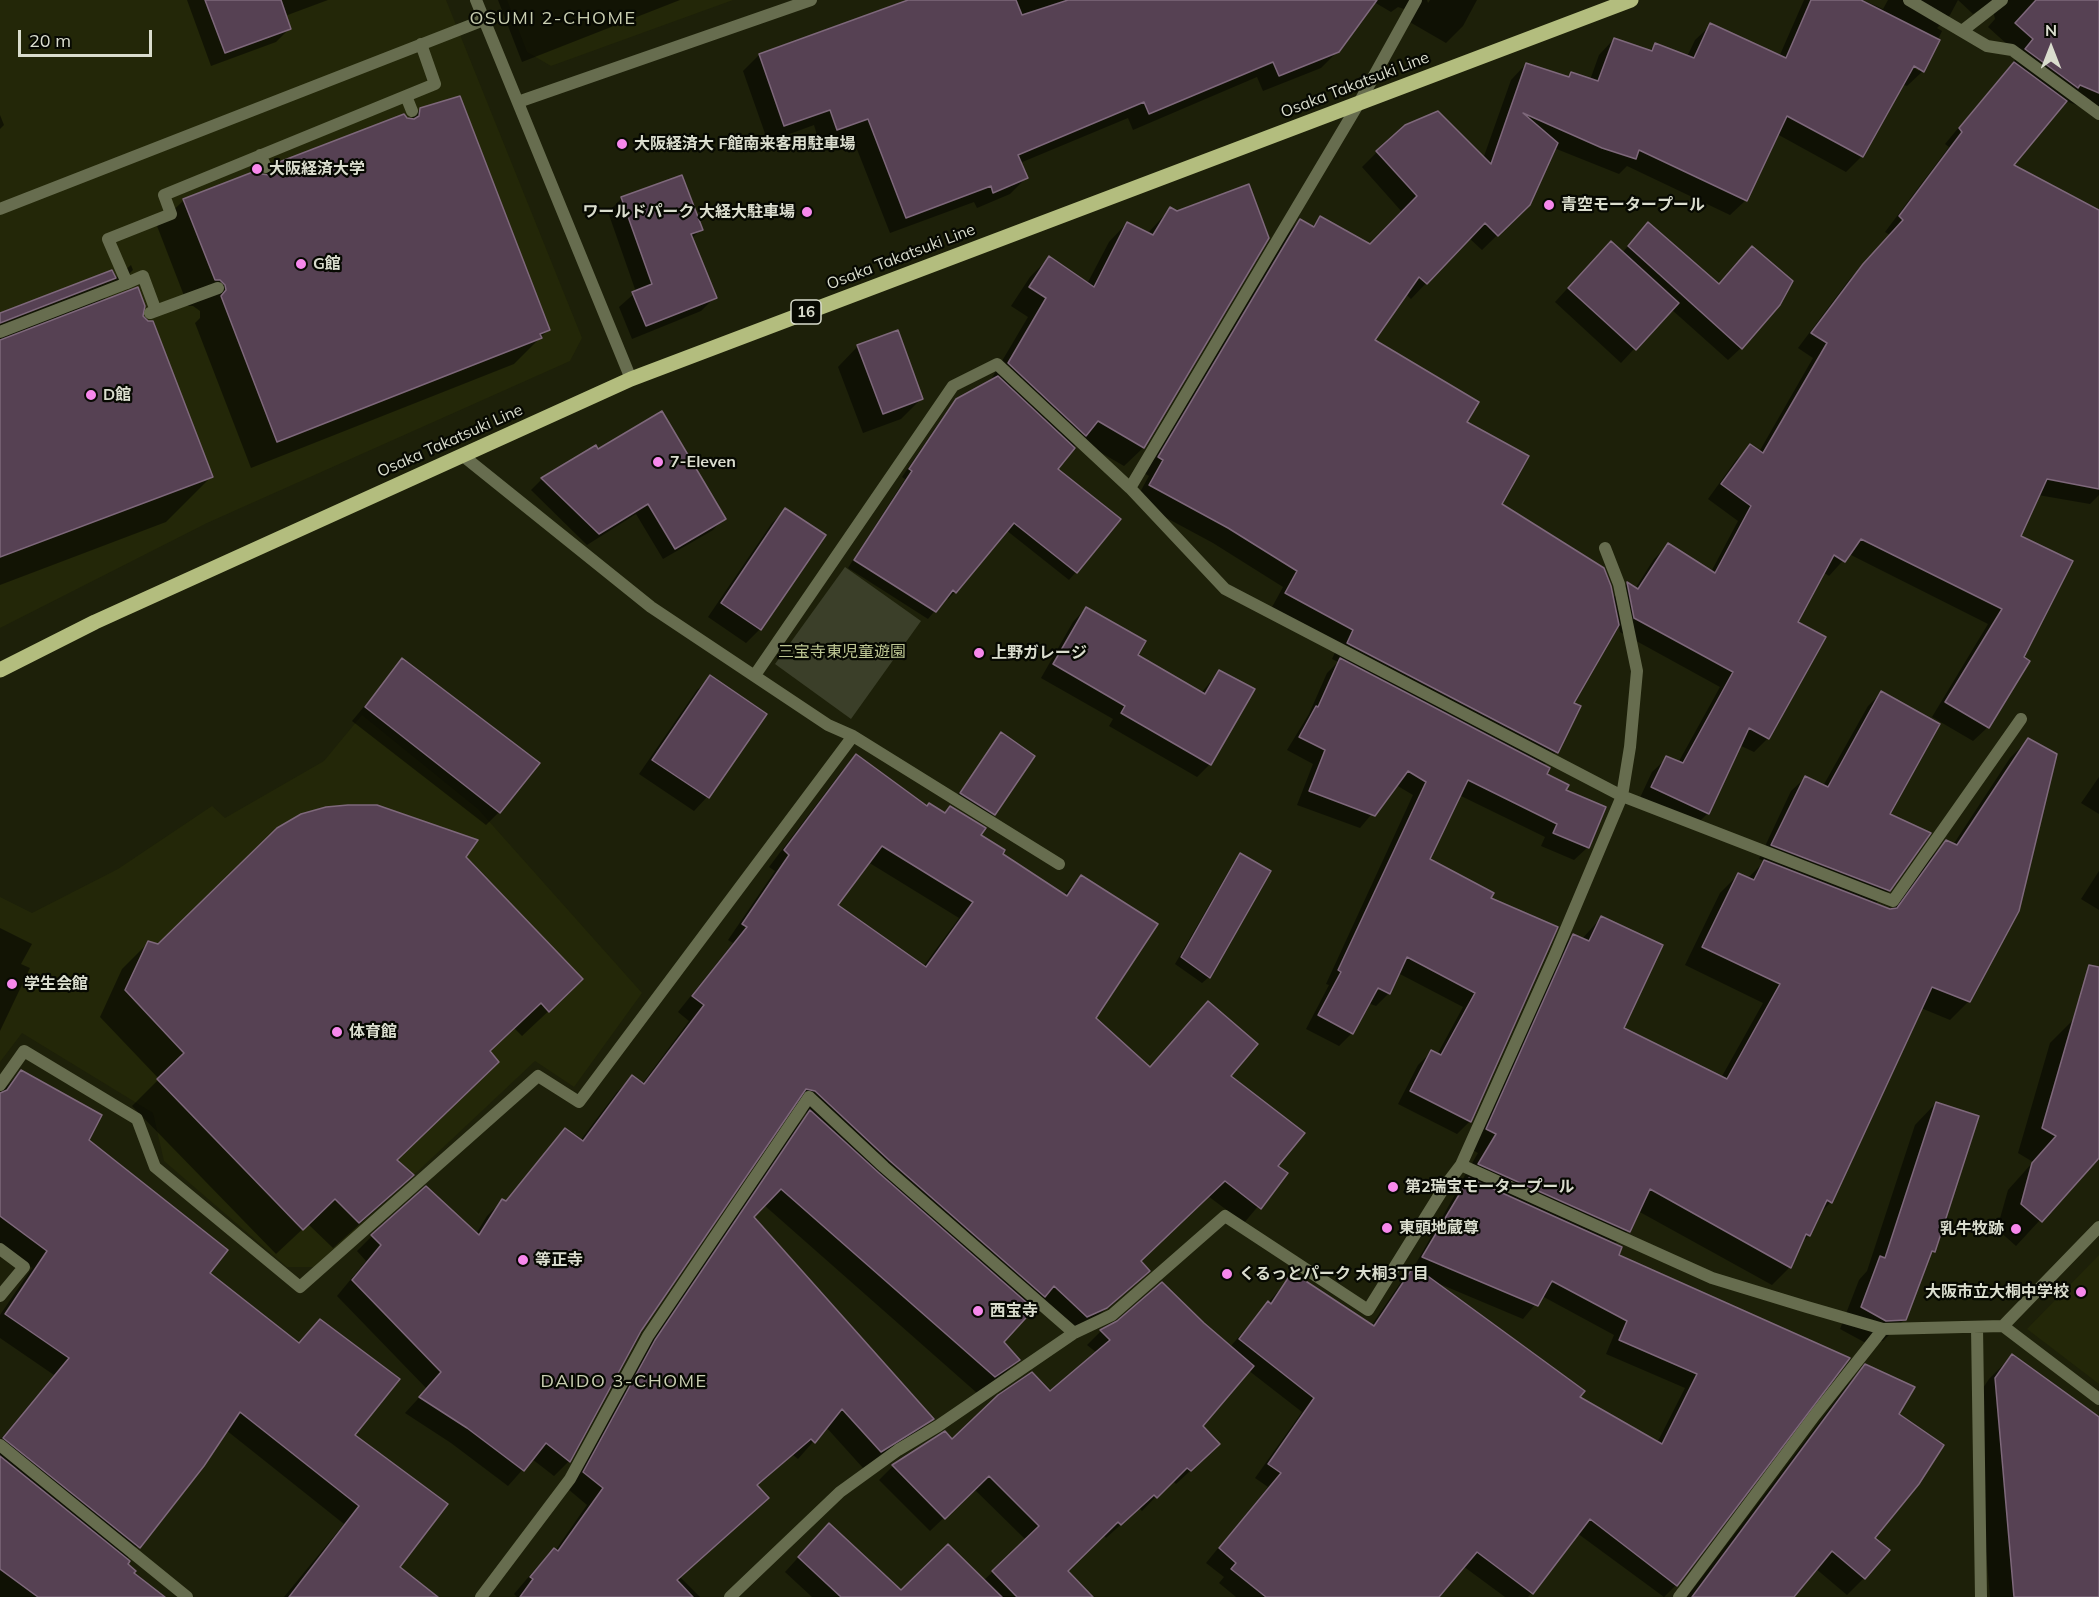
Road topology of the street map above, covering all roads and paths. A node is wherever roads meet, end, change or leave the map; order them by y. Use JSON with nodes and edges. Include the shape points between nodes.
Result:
{"nodes":[{"id":1,"x":476,"y":0,"type":"edge"},
{"id":2,"x":812,"y":0,"type":"edge"},
{"id":3,"x":1416,"y":0,"type":"edge"},
{"id":4,"x":1631,"y":0,"type":"edge"},
{"id":5,"x":1909,"y":0,"type":"edge"},
{"id":6,"x":2002,"y":0,"type":"edge"},
{"id":7,"x":484,"y":20,"type":"junction"},
{"id":8,"x":1962,"y":31,"type":"junction"},
{"id":9,"x":421,"y":44,"type":"junction"},
{"id":10,"x":406,"y":96,"type":"junction"},
{"id":11,"x":518,"y":102,"type":"junction"},
{"id":12,"x":1359,"y":103,"type":"junction"},
{"id":13,"x":412,"y":111,"type":"dead end"},
{"id":14,"x":2099,"y":114,"type":"edge"},
{"id":15,"x":260,"y":155,"type":"junction"},
{"id":16,"x":266,"y":167,"type":"dead end"},
{"id":17,"x":0,"y":209,"type":"edge"},
{"id":18,"x":127,"y":283,"type":"junction"},
{"id":19,"x":218,"y":288,"type":"dead end"},
{"id":20,"x":0,"y":332,"type":"edge"},
{"id":21,"x":631,"y":379,"type":"junction"},
{"id":22,"x":462,"y":455,"type":"junction"},
{"id":23,"x":1130,"y":488,"type":"junction"},
{"id":24,"x":1605,"y":548,"type":"dead end"},
{"id":25,"x":0,"y":670,"type":"edge"},
{"id":26,"x":755,"y":675,"type":"junction"},
{"id":27,"x":2021,"y":719,"type":"dead end"},
{"id":28,"x":853,"y":736,"type":"junction"},
{"id":29,"x":1622,"y":796,"type":"junction"},
{"id":30,"x":1059,"y":864,"type":"dead end"},
{"id":31,"x":0,"y":1085,"type":"edge"},
{"id":32,"x":1461,"y":1165,"type":"junction"},
{"id":33,"x":2099,"y":1227,"type":"edge"},
{"id":34,"x":0,"y":1249,"type":"edge"},
{"id":35,"x":0,"y":1296,"type":"edge"},
{"id":36,"x":2003,"y":1326,"type":"junction"},
{"id":37,"x":1977,"y":1327,"type":"junction"},
{"id":38,"x":1883,"y":1329,"type":"junction"},
{"id":39,"x":1074,"y":1333,"type":"junction"},
{"id":40,"x":2099,"y":1399,"type":"edge"},
{"id":41,"x":0,"y":1445,"type":"edge"},
{"id":42,"x":187,"y":1597,"type":"edge"},
{"id":43,"x":481,"y":1597,"type":"edge"},
{"id":44,"x":730,"y":1597,"type":"edge"},
{"id":45,"x":1678,"y":1597,"type":"edge"},
{"id":46,"x":1981,"y":1597,"type":"edge"}],
"edges":[{"from":1,"to":7,"type":"street"},
{"from":2,"to":11,"type":"street"},
{"from":3,"to":12,"type":"street"},
{"from":4,"to":12,"type":"main road","name":"Osaka Takatsuki Line","number":"16"},
{"from":5,"to":8,"type":"street"},
{"from":6,"to":8,"type":"street"},
{"from":7,"to":9,"type":"street"},
{"from":7,"to":11,"type":"street"},
{"from":8,"to":14,"type":"street","via":[[1987,46],[2012,50]]},
{"from":9,"to":10,"type":"street","via":[[435,84]]},
{"from":9,"to":17,"type":"street"},
{"from":10,"to":13,"type":"street"},
{"from":10,"to":15,"type":"street"},
{"from":11,"to":21,"type":"street"},
{"from":12,"to":21,"type":"main road","name":"Osaka Takatsuki Line","number":"16"},
{"from":12,"to":23,"type":"street"},
{"from":15,"to":16,"type":"street"},
{"from":15,"to":18,"type":"street","via":[[164,195],[171,214],[108,238]]},
{"from":18,"to":19,"type":"street","via":[[143,276],[153,312]]},
{"from":18,"to":20,"type":"street"},
{"from":21,"to":22,"type":"main road","name":"Osaka Takatsuki Line","number":"16"},
{"from":22,"to":25,"type":"main road","name":"Osaka Takatsuki Line","number":"16","via":[[95,622]]},
{"from":22,"to":26,"type":"street","via":[[651,607]]},
{"from":23,"to":26,"type":"street","via":[[997,364],[953,386]]},
{"from":23,"to":29,"type":"street","via":[[1225,589]]},
{"from":24,"to":29,"type":"street","via":[[1619,584],[1637,671]]},
{"from":26,"to":28,"type":"street","via":[[828,725]]},
{"from":27,"to":29,"type":"street","via":[[1893,901]]},
{"from":28,"to":30,"type":"street"},
{"from":28,"to":31,"type":"street","via":[[579,1102],[538,1076],[300,1287],[155,1167],[137,1119],[24,1052]]},
{"from":29,"to":32,"type":"street"},
{"from":32,"to":38,"type":"street","via":[[1712,1278]]},
{"from":32,"to":39,"type":"street","via":[[1368,1310],[1225,1216],[1112,1315]]},
{"from":33,"to":36,"type":"street"},
{"from":34,"to":35,"type":"street","via":[[24,1266]]},
{"from":36,"to":37,"type":"street"},
{"from":36,"to":40,"type":"street"},
{"from":37,"to":38,"type":"street"},
{"from":37,"to":46,"type":"street"},
{"from":38,"to":45,"type":"street"},
{"from":39,"to":43,"type":"street","via":[[809,1096],[648,1336],[570,1479]]},
{"from":39,"to":44,"type":"street","via":[[840,1492]]},
{"from":41,"to":42,"type":"street"}]}
